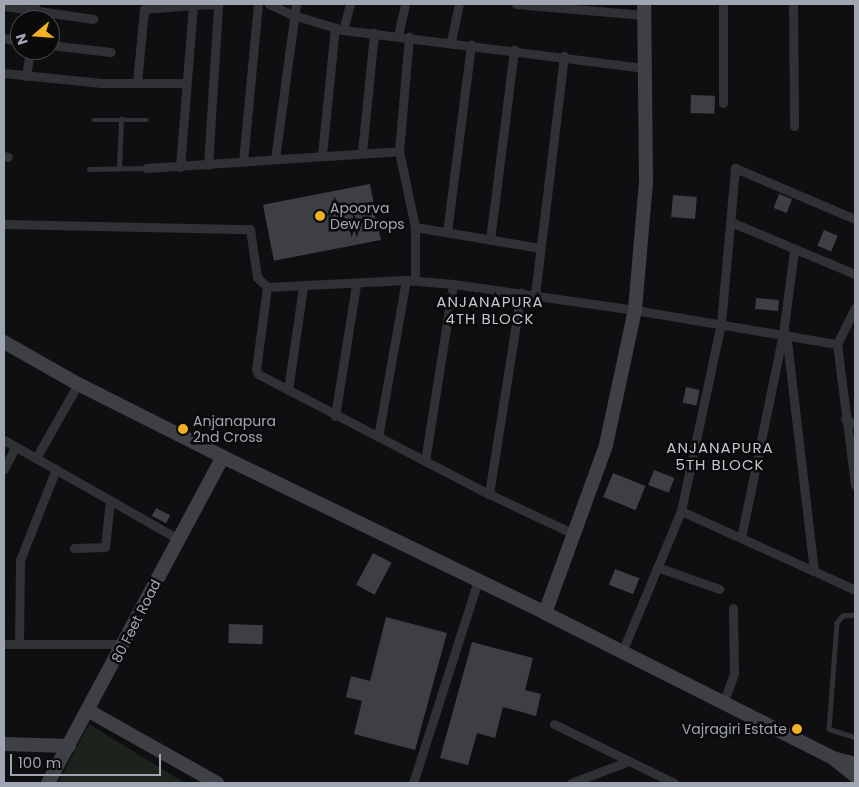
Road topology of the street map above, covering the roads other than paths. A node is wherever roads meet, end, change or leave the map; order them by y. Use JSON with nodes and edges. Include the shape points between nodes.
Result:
{"nodes":[{"id":1,"x":193,"y":4,"type":"edge"},
{"id":2,"x":218,"y":4,"type":"edge"},
{"id":3,"x":258,"y":4,"type":"edge"},
{"id":4,"x":269,"y":4,"type":"edge"},
{"id":5,"x":296,"y":4,"type":"edge"},
{"id":6,"x":350,"y":4,"type":"edge"},
{"id":7,"x":405,"y":4,"type":"edge"},
{"id":8,"x":459,"y":4,"type":"edge"},
{"id":9,"x":516,"y":4,"type":"edge"},
{"id":10,"x":723,"y":4,"type":"edge"},
{"id":11,"x":793,"y":4,"type":"edge"},
{"id":12,"x":4,"y":6,"type":"edge"},
{"id":13,"x":24,"y":10,"type":"edge"},
{"id":14,"x":644,"y":10,"type":"edge"},
{"id":15,"x":60,"y":15,"type":"edge"},
{"id":16,"x":293,"y":15,"type":"junction"},
{"id":17,"x":93,"y":19,"type":"dead end"},
{"id":18,"x":339,"y":29,"type":"junction"},
{"id":19,"x":374,"y":33,"type":"junction"},
{"id":20,"x":398,"y":35,"type":"junction"},
{"id":21,"x":409,"y":36,"type":"junction"},
{"id":22,"x":451,"y":42,"type":"junction"},
{"id":23,"x":471,"y":45,"type":"junction"},
{"id":24,"x":60,"y":46,"type":"edge"},
{"id":25,"x":514,"y":50,"type":"junction"},
{"id":26,"x":110,"y":52,"type":"dead end"},
{"id":27,"x":564,"y":56,"type":"junction"},
{"id":28,"x":28,"y":60,"type":"edge"},
{"id":29,"x":645,"y":68,"type":"junction"},
{"id":30,"x":4,"y":73,"type":"edge"},
{"id":31,"x":26,"y":76,"type":"junction"},
{"id":32,"x":137,"y":82,"type":"junction"},
{"id":33,"x":185,"y":83,"type":"junction"},
{"id":34,"x":723,"y":103,"type":"dead end"},
{"id":35,"x":121,"y":119,"type":"junction"},
{"id":36,"x":94,"y":120,"type":"dead end"},
{"id":37,"x":147,"y":120,"type":"dead end"},
{"id":38,"x":794,"y":126,"type":"dead end"},
{"id":39,"x":399,"y":151,"type":"junction"},
{"id":40,"x":362,"y":152,"type":"junction"},
{"id":41,"x":322,"y":155,"type":"junction"},
{"id":42,"x":275,"y":159,"type":"junction"},
{"id":43,"x":242,"y":162,"type":"junction"},
{"id":44,"x":208,"y":165,"type":"junction"},
{"id":45,"x":180,"y":167,"type":"junction"},
{"id":46,"x":146,"y":168,"type":"joint"},
{"id":47,"x":90,"y":169,"type":"dead end"},
{"id":48,"x":119,"y":169,"type":"junction"},
{"id":49,"x":855,"y":219,"type":"edge"},
{"id":50,"x":731,"y":222,"type":"junction"},
{"id":51,"x":4,"y":224,"type":"edge"},
{"id":52,"x":415,"y":227,"type":"junction"},
{"id":53,"x":447,"y":232,"type":"junction"},
{"id":54,"x":490,"y":240,"type":"junction"},
{"id":55,"x":540,"y":248,"type":"junction"},
{"id":56,"x":794,"y":251,"type":"junction"},
{"id":57,"x":855,"y":274,"type":"edge"},
{"id":58,"x":411,"y":280,"type":"junction"},
{"id":59,"x":453,"y":284,"type":"junction"},
{"id":60,"x":356,"y":285,"type":"junction"},
{"id":61,"x":267,"y":287,"type":"junction"},
{"id":62,"x":303,"y":287,"type":"junction"},
{"id":63,"x":521,"y":293,"type":"junction"},
{"id":64,"x":535,"y":295,"type":"junction"},
{"id":65,"x":855,"y":308,"type":"edge"},
{"id":66,"x":635,"y":310,"type":"junction"},
{"id":67,"x":721,"y":323,"type":"junction"},
{"id":68,"x":784,"y":334,"type":"junction"},
{"id":69,"x":4,"y":342,"type":"edge"},
{"id":70,"x":837,"y":344,"type":"junction"},
{"id":71,"x":78,"y":384,"type":"junction"},
{"id":72,"x":288,"y":390,"type":"junction"},
{"id":73,"x":335,"y":416,"type":"junction"},
{"id":74,"x":845,"y":419,"type":"junction"},
{"id":75,"x":855,"y":424,"type":"edge"},
{"id":76,"x":378,"y":437,"type":"junction"},
{"id":77,"x":4,"y":440,"type":"edge"},
{"id":78,"x":14,"y":447,"type":"junction"},
{"id":79,"x":222,"y":457,"type":"junction"},
{"id":80,"x":36,"y":458,"type":"junction"},
{"id":81,"x":425,"y":461,"type":"junction"},
{"id":82,"x":4,"y":469,"type":"edge"},
{"id":83,"x":56,"y":469,"type":"junction"},
{"id":84,"x":855,"y":479,"type":"edge"},
{"id":85,"x":855,"y":485,"type":"edge"},
{"id":86,"x":489,"y":494,"type":"junction"},
{"id":87,"x":110,"y":500,"type":"junction"},
{"id":88,"x":681,"y":511,"type":"junction"},
{"id":89,"x":572,"y":533,"type":"junction"},
{"id":90,"x":741,"y":538,"type":"junction"},
{"id":91,"x":178,"y":539,"type":"junction"},
{"id":92,"x":74,"y":548,"type":"dead end"},
{"id":93,"x":657,"y":568,"type":"junction"},
{"id":94,"x":814,"y":571,"type":"junction"},
{"id":95,"x":478,"y":581,"type":"junction"},
{"id":96,"x":719,"y":589,"type":"dead end"},
{"id":97,"x":855,"y":590,"type":"edge"},
{"id":98,"x":733,"y":608,"type":"dead end"},
{"id":99,"x":545,"y":613,"type":"junction"},
{"id":100,"x":855,"y":615,"type":"edge"},
{"id":101,"x":4,"y":644,"type":"edge"},
{"id":102,"x":19,"y":644,"type":"junction"},
{"id":103,"x":124,"y":644,"type":"junction"},
{"id":104,"x":622,"y":652,"type":"junction"},
{"id":105,"x":723,"y":704,"type":"junction"},
{"id":106,"x":89,"y":711,"type":"junction"},
{"id":107,"x":554,"y":724,"type":"dead end"},
{"id":108,"x":855,"y":737,"type":"edge"},
{"id":109,"x":4,"y":744,"type":"edge"},
{"id":110,"x":69,"y":746,"type":"junction"},
{"id":111,"x":832,"y":758,"type":"junction"},
{"id":112,"x":629,"y":761,"type":"junction"},
{"id":113,"x":855,"y":764,"type":"edge"},
{"id":114,"x":855,"y":776,"type":"edge"},
{"id":115,"x":48,"y":783,"type":"edge"},
{"id":116,"x":217,"y":783,"type":"edge"},
{"id":117,"x":413,"y":783,"type":"edge"},
{"id":118,"x":571,"y":783,"type":"edge"},
{"id":119,"x":674,"y":783,"type":"edge"}],
"edges":[{"from":1,"to":2,"type":"street"},
{"from":1,"to":32,"type":"street","via":[[144,9]]},
{"from":1,"to":33,"type":"street"},
{"from":2,"to":44,"type":"street"},
{"from":3,"to":43,"type":"street"},
{"from":4,"to":16,"type":"street"},
{"from":5,"to":16,"type":"street"},
{"from":6,"to":18,"type":"street"},
{"from":7,"to":20,"type":"street"},
{"from":8,"to":22,"type":"street"},
{"from":9,"to":14,"type":"street"},
{"from":10,"to":34,"type":"street"},
{"from":11,"to":38,"type":"street"},
{"from":12,"to":13,"type":"street"},
{"from":14,"to":29,"type":"main road"},
{"from":15,"to":17,"type":"street"},
{"from":16,"to":18,"type":"street"},
{"from":16,"to":42,"type":"street"},
{"from":18,"to":19,"type":"street"},
{"from":18,"to":41,"type":"street"},
{"from":19,"to":20,"type":"street"},
{"from":19,"to":40,"type":"street"},
{"from":20,"to":21,"type":"street"},
{"from":21,"to":22,"type":"street"},
{"from":21,"to":39,"type":"street"},
{"from":22,"to":23,"type":"street"},
{"from":23,"to":25,"type":"street"},
{"from":23,"to":53,"type":"street"},
{"from":24,"to":26,"type":"street"},
{"from":25,"to":27,"type":"street"},
{"from":25,"to":54,"type":"street"},
{"from":27,"to":29,"type":"street"},
{"from":27,"to":55,"type":"street"},
{"from":28,"to":31,"type":"street"},
{"from":29,"to":66,"type":"main road","via":[[646,181]]},
{"from":30,"to":31,"type":"street"},
{"from":31,"to":32,"type":"street","via":[[101,83]]},
{"from":32,"to":33,"type":"street"},
{"from":33,"to":45,"type":"street"},
{"from":35,"to":36,"type":"lane"},
{"from":35,"to":37,"type":"lane"},
{"from":35,"to":48,"type":"lane"},
{"from":39,"to":40,"type":"street"},
{"from":39,"to":52,"type":"street"},
{"from":40,"to":41,"type":"street"},
{"from":41,"to":42,"type":"street"},
{"from":42,"to":43,"type":"street"},
{"from":43,"to":44,"type":"street"},
{"from":44,"to":45,"type":"street"},
{"from":45,"to":46,"type":"street"},
{"from":46,"to":48,"type":"lane"},
{"from":47,"to":48,"type":"lane"},
{"from":49,"to":50,"type":"street","via":[[737,168]]},
{"from":50,"to":56,"type":"street"},
{"from":50,"to":67,"type":"street"},
{"from":51,"to":61,"type":"street","via":[[250,229],[257,277]]},
{"from":52,"to":53,"type":"street"},
{"from":52,"to":58,"type":"street"},
{"from":53,"to":54,"type":"street"},
{"from":54,"to":55,"type":"street"},
{"from":55,"to":64,"type":"street"},
{"from":56,"to":57,"type":"street"},
{"from":56,"to":68,"type":"street"},
{"from":58,"to":59,"type":"street"},
{"from":58,"to":60,"type":"street"},
{"from":58,"to":76,"type":"street"},
{"from":59,"to":63,"type":"street"},
{"from":59,"to":81,"type":"street"},
{"from":60,"to":62,"type":"street"},
{"from":60,"to":73,"type":"street"},
{"from":61,"to":62,"type":"street"},
{"from":61,"to":72,"type":"street","via":[[256,369]]},
{"from":62,"to":72,"type":"street"},
{"from":63,"to":64,"type":"street"},
{"from":63,"to":86,"type":"street"},
{"from":64,"to":66,"type":"street"},
{"from":65,"to":70,"type":"street"},
{"from":66,"to":67,"type":"street"},
{"from":66,"to":89,"type":"main road","via":[[606,445]]},
{"from":67,"to":68,"type":"street"},
{"from":67,"to":88,"type":"street"},
{"from":68,"to":70,"type":"street"},
{"from":68,"to":90,"type":"street"},
{"from":68,"to":94,"type":"street"},
{"from":69,"to":71,"type":"main road"},
{"from":70,"to":74,"type":"street"},
{"from":71,"to":79,"type":"main road"},
{"from":71,"to":80,"type":"street"},
{"from":72,"to":73,"type":"street"},
{"from":73,"to":76,"type":"street"},
{"from":74,"to":75,"type":"street"},
{"from":74,"to":84,"type":"street"},
{"from":76,"to":81,"type":"street"},
{"from":77,"to":78,"type":"street"},
{"from":78,"to":80,"type":"street"},
{"from":78,"to":82,"type":"street"},
{"from":79,"to":91,"type":"main road","name":"80 Feet Road"},
{"from":79,"to":95,"type":"main road"},
{"from":80,"to":83,"type":"street"},
{"from":81,"to":86,"type":"street"},
{"from":83,"to":87,"type":"street"},
{"from":83,"to":102,"type":"street","via":[[20,560]]},
{"from":84,"to":85,"type":"street"},
{"from":86,"to":89,"type":"street"},
{"from":87,"to":91,"type":"street"},
{"from":87,"to":92,"type":"street","via":[[105,548]]},
{"from":88,"to":90,"type":"street"},
{"from":88,"to":93,"type":"street"},
{"from":89,"to":99,"type":"main road"},
{"from":90,"to":94,"type":"street"},
{"from":91,"to":103,"type":"main road","name":"80 Feet Road"},
{"from":93,"to":96,"type":"street"},
{"from":93,"to":104,"type":"street"},
{"from":94,"to":97,"type":"street"},
{"from":95,"to":99,"type":"main road"},
{"from":95,"to":117,"type":"street"},
{"from":98,"to":105,"type":"street","via":[[734,673]]},
{"from":99,"to":104,"type":"main road"},
{"from":100,"to":108,"type":"lane","via":[[843,616],[837,623],[829,729]]},
{"from":101,"to":102,"type":"street"},
{"from":102,"to":103,"type":"street"},
{"from":103,"to":106,"type":"main road","name":"80 Feet Road"},
{"from":104,"to":105,"type":"main road"},
{"from":105,"to":111,"type":"main road"},
{"from":106,"to":110,"type":"main road","name":"80 Feet Road"},
{"from":106,"to":116,"type":"main road"},
{"from":107,"to":112,"type":"street"},
{"from":109,"to":110,"type":"main road"},
{"from":110,"to":115,"type":"main road","name":"80 Feet Road"},
{"from":111,"to":113,"type":"main road"},
{"from":111,"to":114,"type":"main road"},
{"from":112,"to":118,"type":"street"},
{"from":112,"to":119,"type":"street"}]}
